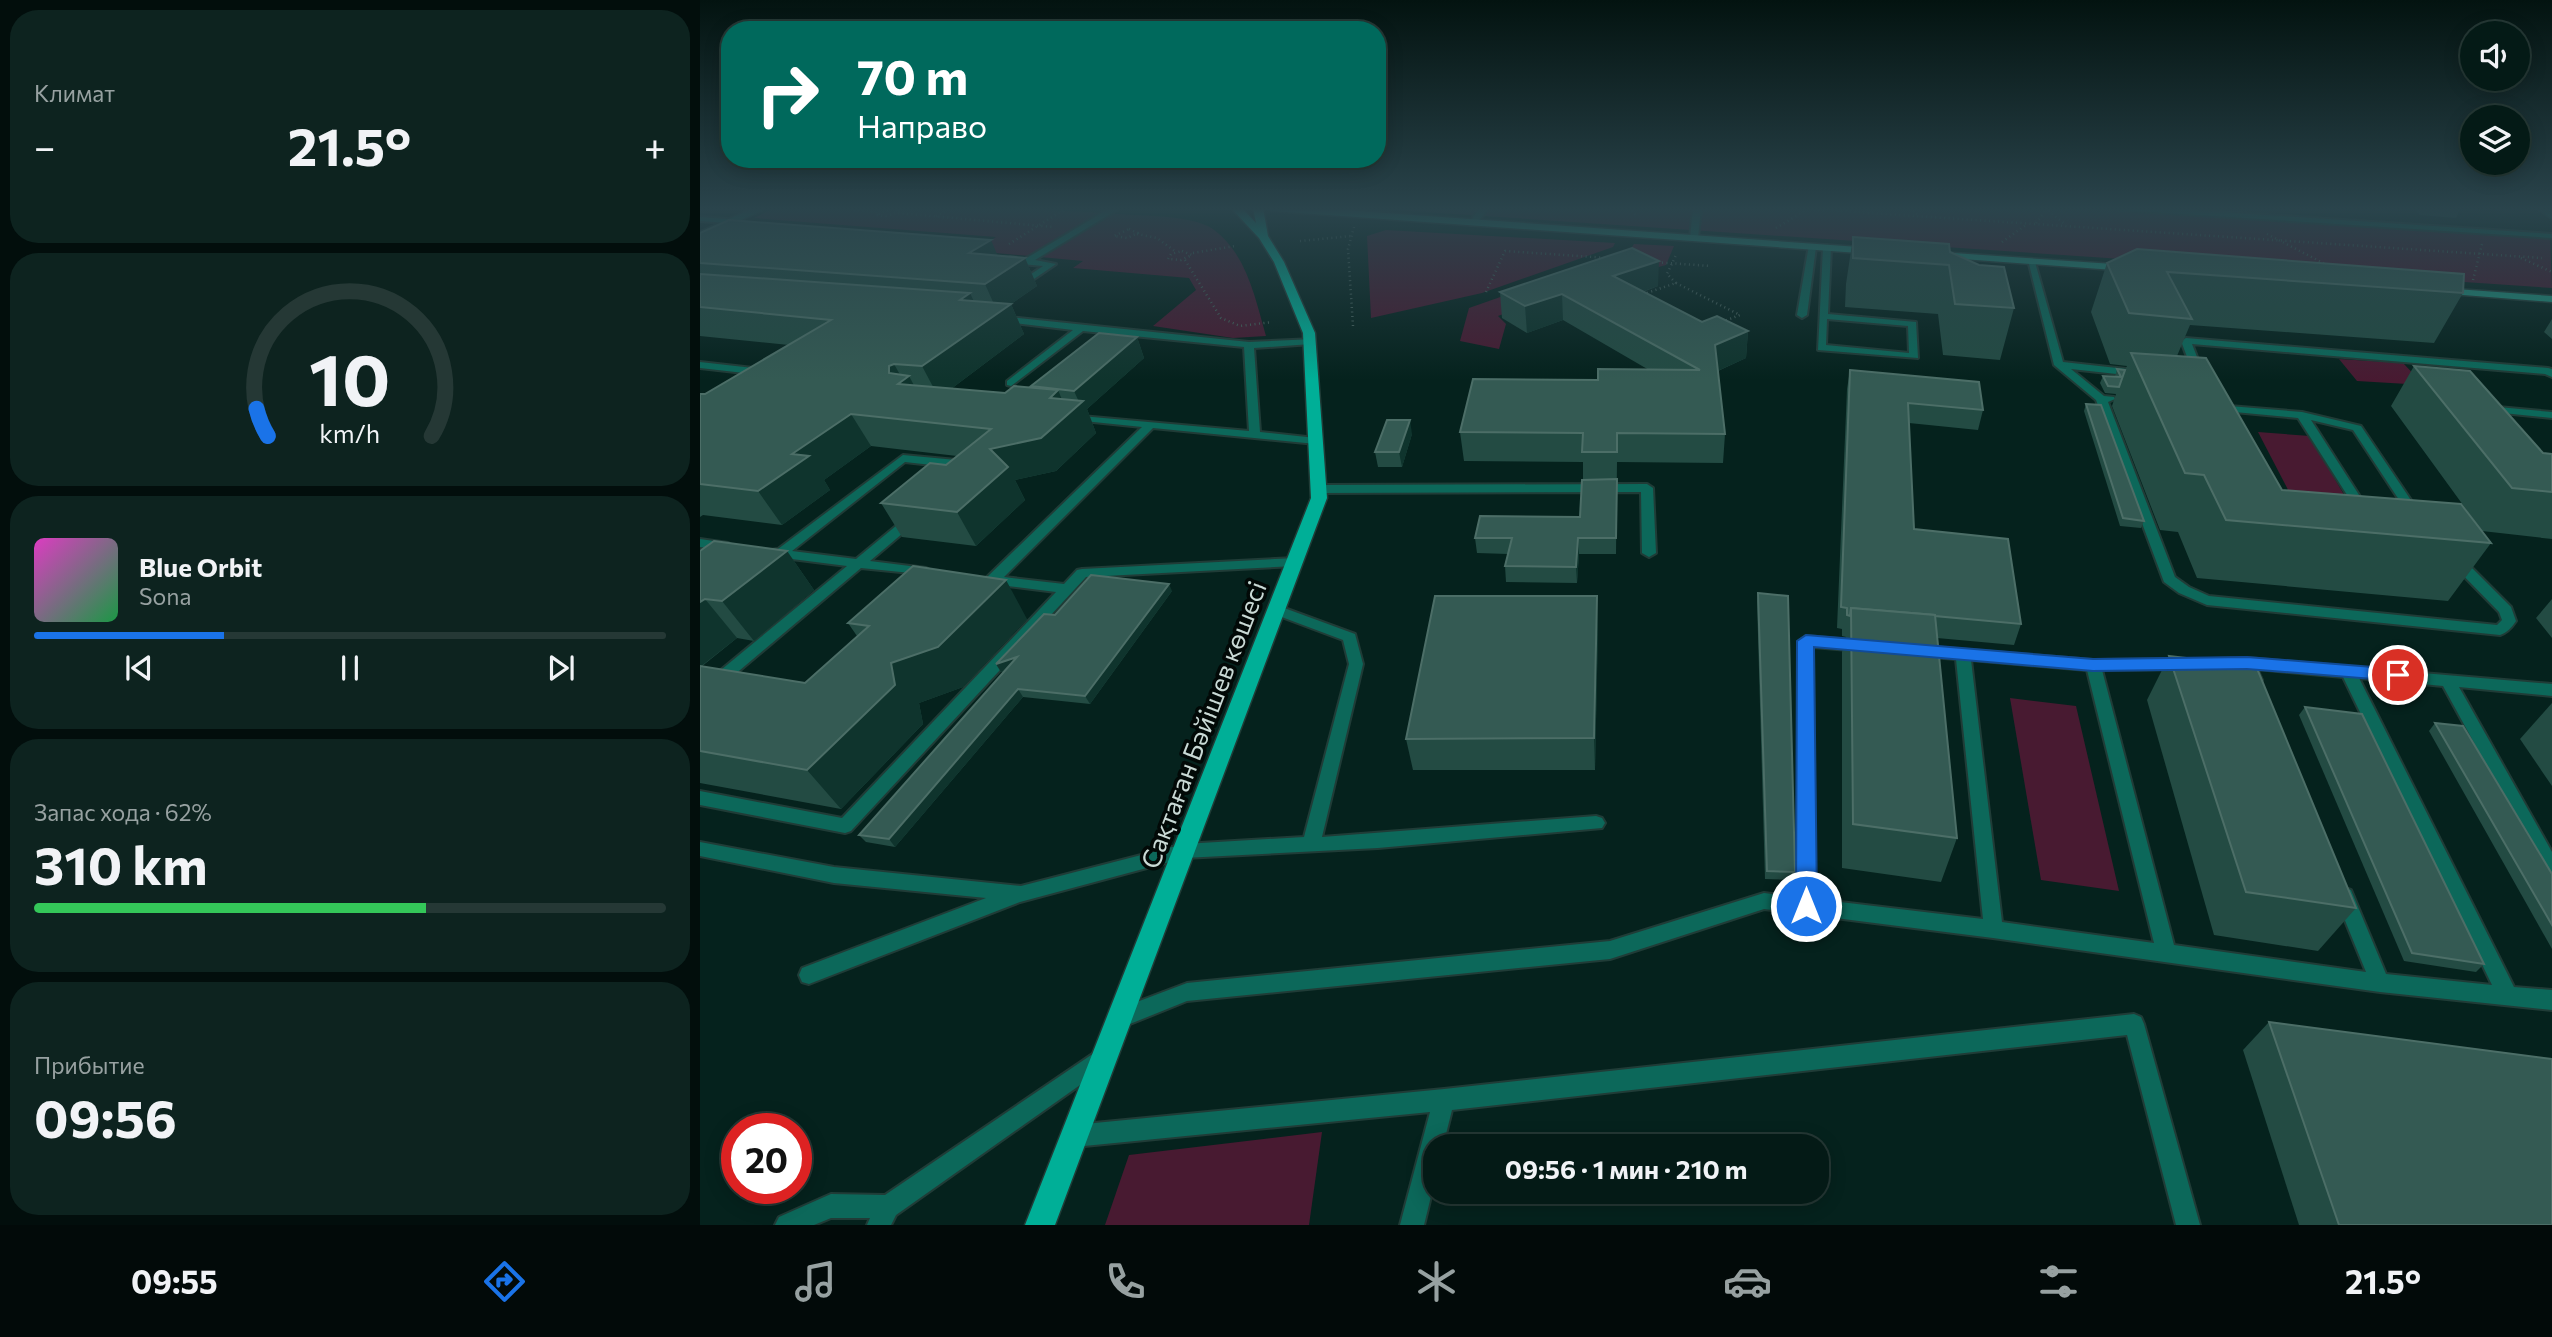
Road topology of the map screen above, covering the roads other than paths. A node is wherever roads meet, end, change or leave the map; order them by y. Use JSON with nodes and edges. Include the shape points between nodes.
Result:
{"nodes":[{"id":1,"x":1050,"y":265,"type":"edge"},
{"id":2,"x":1280,"y":265,"type":"edge"},
{"id":3,"x":1809,"y":265,"type":"edge"},
{"id":4,"x":1827,"y":265,"type":"edge"},
{"id":5,"x":2032,"y":265,"type":"edge"},
{"id":6,"x":2075,"y":265,"type":"edge"},
{"id":7,"x":2141,"y":270,"type":"edge"},
{"id":8,"x":1028,"y":279,"type":"dead end"},
{"id":9,"x":2429,"y":290,"type":"edge"},
{"id":10,"x":2552,"y":299,"type":"edge"},
{"id":11,"x":1802,"y":315,"type":"dead end"},
{"id":12,"x":1823,"y":316,"type":"junction"},
{"id":13,"x":984,"y":317,"type":"edge"},
{"id":14,"x":1082,"y":327,"type":"junction"},
{"id":15,"x":1125,"y":332,"type":"junction"},
{"id":16,"x":1116,"y":340,"type":"edge"},
{"id":17,"x":1311,"y":341,"type":"junction"},
{"id":18,"x":1249,"y":345,"type":"junction"},
{"id":19,"x":700,"y":365,"type":"edge"},
{"id":20,"x":2059,"y":365,"type":"junction"},
{"id":21,"x":2552,"y":374,"type":"edge"},
{"id":22,"x":2150,"y":375,"type":"edge"},
{"id":23,"x":2189,"y":379,"type":"edge"},
{"id":24,"x":1011,"y":383,"type":"dead end"},
{"id":25,"x":745,"y":386,"type":"edge"},
{"id":26,"x":2101,"y":399,"type":"junction"},
{"id":27,"x":2126,"y":401,"type":"dead end"},
{"id":28,"x":2470,"y":407,"type":"edge"},
{"id":29,"x":1058,"y":415,"type":"edge"},
{"id":30,"x":2302,"y":415,"type":"junction"},
{"id":31,"x":2552,"y":415,"type":"edge"},
{"id":32,"x":2222,"y":420,"type":"edge"},
{"id":33,"x":1151,"y":424,"type":"junction"},
{"id":34,"x":1255,"y":435,"type":"junction"},
{"id":35,"x":1316,"y":441,"type":"junction"},
{"id":36,"x":965,"y":475,"type":"edge"},
{"id":37,"x":1319,"y":489,"type":"junction"},
{"id":38,"x":923,"y":510,"type":"edge"},
{"id":39,"x":2367,"y":517,"type":"edge"},
{"id":40,"x":2422,"y":525,"type":"edge"},
{"id":41,"x":700,"y":543,"type":"edge"},
{"id":42,"x":738,"y":548,"type":"edge"},
{"id":43,"x":2444,"y":548,"type":"edge"},
{"id":44,"x":761,"y":551,"type":"edge"},
{"id":45,"x":1649,"y":553,"type":"dead end"},
{"id":46,"x":781,"y":554,"type":"junction"},
{"id":47,"x":1295,"y":562,"type":"junction"},
{"id":48,"x":860,"y":564,"type":"junction"},
{"id":49,"x":942,"y":574,"type":"edge"},
{"id":50,"x":1066,"y":589,"type":"junction"},
{"id":51,"x":1276,"y":610,"type":"junction"},
{"id":52,"x":1871,"y":647,"type":"edge"},
{"id":53,"x":1898,"y":649,"type":"edge"},
{"id":54,"x":1963,"y":654,"type":"junction"},
{"id":55,"x":2247,"y":663,"type":"junction"},
{"id":56,"x":2093,"y":665,"type":"junction"},
{"id":57,"x":2348,"y":671,"type":"junction"},
{"id":58,"x":2447,"y":679,"type":"junction"},
{"id":59,"x":740,"y":688,"type":"edge"},
{"id":60,"x":2552,"y":690,"type":"edge"},
{"id":61,"x":2263,"y":701,"type":"edge"},
{"id":62,"x":700,"y":797,"type":"edge"},
{"id":63,"x":1596,"y":823,"type":"dead end"},
{"id":64,"x":1311,"y":844,"type":"junction"},
{"id":65,"x":700,"y":849,"type":"edge"},
{"id":66,"x":1184,"y":851,"type":"junction"},
{"id":67,"x":2552,"y":869,"type":"edge"},
{"id":68,"x":2337,"y":880,"type":"edge"},
{"id":69,"x":1021,"y":894,"type":"junction"},
{"id":70,"x":1806,"y":906,"type":"junction"},
{"id":71,"x":1993,"y":929,"type":"junction"},
{"id":72,"x":2166,"y":953,"type":"junction"},
{"id":73,"x":809,"y":975,"type":"dead end"},
{"id":74,"x":2380,"y":983,"type":"junction"},
{"id":75,"x":2508,"y":996,"type":"junction"},
{"id":76,"x":2552,"y":1000,"type":"edge"},
{"id":77,"x":1120,"y":1018,"type":"junction"},
{"id":78,"x":1104,"y":1056,"type":"junction"},
{"id":79,"x":1444,"y":1100,"type":"junction"},
{"id":80,"x":1074,"y":1136,"type":"junction"},
{"id":81,"x":884,"y":1216,"type":"edge"},
{"id":82,"x":788,"y":1225,"type":"edge"},
{"id":83,"x":1040,"y":1225,"type":"edge"},
{"id":84,"x":1412,"y":1225,"type":"edge"},
{"id":85,"x":2188,"y":1225,"type":"edge"}],
"edges":[{"from":1,"to":8,"type":"lane"},
{"from":2,"to":17,"type":"main road","name":"Сақтаған Бәйішев көшесі"},
{"from":3,"to":11,"type":"lane"},
{"from":4,"to":12,"type":"lane"},
{"from":5,"to":20,"type":"lane"},
{"from":6,"to":7,"type":"main road"},
{"from":9,"to":10,"type":"main road"},
{"from":12,"to":12,"type":"lane","via":[[1821,348],[1914,356],[1913,324]]},
{"from":13,"to":14,"type":"lane"},
{"from":14,"to":15,"type":"lane"},
{"from":14,"to":24,"type":"lane"},
{"from":15,"to":16,"type":"lane"},
{"from":15,"to":18,"type":"lane"},
{"from":17,"to":18,"type":"lane"},
{"from":17,"to":35,"type":"main road","name":"Сақтаған Бәйішев көшесі"},
{"from":18,"to":34,"type":"lane"},
{"from":19,"to":25,"type":"lane","via":[[767,372]]},
{"from":20,"to":22,"type":"lane"},
{"from":20,"to":26,"type":"lane"},
{"from":21,"to":23,"type":"lane","via":[[2186,341],[2202,380]]},
{"from":26,"to":27,"type":"lane"},
{"from":26,"to":43,"type":"lane","via":[[2169,579],[2207,600],[2500,630],[2509,621],[2507,610]]},
{"from":28,"to":31,"type":"lane"},
{"from":29,"to":33,"type":"lane"},
{"from":30,"to":32,"type":"lane","via":[[2209,407]]},
{"from":30,"to":39,"type":"lane"},
{"from":30,"to":40,"type":"lane","via":[[2357,428]]},
{"from":33,"to":34,"type":"lane"},
{"from":33,"to":50,"type":"lane","via":[[986,580]]},
{"from":34,"to":35,"type":"lane"},
{"from":35,"to":37,"type":"main road","name":"Сақтаған Бәйішев көшесі"},
{"from":36,"to":46,"type":"lane","via":[[975,466],[903,458]]},
{"from":37,"to":45,"type":"lane","via":[[1647,488]]},
{"from":37,"to":47,"type":"main road","name":"Сақтаған Бәйішев көшесі"},
{"from":38,"to":48,"type":"lane"},
{"from":41,"to":42,"type":"lane"},
{"from":44,"to":46,"type":"lane"},
{"from":46,"to":48,"type":"lane"},
{"from":47,"to":50,"type":"lane","via":[[1082,573]]},
{"from":47,"to":51,"type":"main road","name":"Сақтаған Бәйішев көшесі"},
{"from":48,"to":49,"type":"lane"},
{"from":48,"to":59,"type":"lane","via":[[714,684]]},
{"from":50,"to":62,"type":"lane","via":[[845,826]]},
{"from":51,"to":64,"type":"lane","via":[[1350,637],[1356,664]]},
{"from":51,"to":66,"type":"main road","name":"Сақтаған Бәйішев көшесі"},
{"from":52,"to":70,"type":"lane","via":[[1806,641]]},
{"from":53,"to":54,"type":"lane"},
{"from":54,"to":56,"type":"lane"},
{"from":54,"to":71,"type":"lane"},
{"from":55,"to":56,"type":"lane"},
{"from":55,"to":57,"type":"lane"},
{"from":55,"to":61,"type":"lane"},
{"from":56,"to":72,"type":"lane"},
{"from":57,"to":58,"type":"lane"},
{"from":57,"to":75,"type":"lane"},
{"from":58,"to":60,"type":"lane"},
{"from":58,"to":67,"type":"lane"},
{"from":63,"to":64,"type":"lane"},
{"from":64,"to":66,"type":"lane"},
{"from":65,"to":69,"type":"lane","via":[[834,875]]},
{"from":66,"to":69,"type":"lane"},
{"from":66,"to":77,"type":"main road","name":"Сақтаған Бәйішев көшесі"},
{"from":68,"to":74,"type":"lane"},
{"from":69,"to":73,"type":"lane"},
{"from":70,"to":71,"type":"lane"},
{"from":70,"to":77,"type":"lane","via":[[1764,901],[1610,950],[1187,992]]},
{"from":71,"to":72,"type":"lane"},
{"from":72,"to":74,"type":"lane"},
{"from":74,"to":75,"type":"lane"},
{"from":75,"to":76,"type":"lane"},
{"from":77,"to":78,"type":"main road","name":"Сақтаған Бәйішев көшесі"},
{"from":78,"to":80,"type":"main road","name":"Сақтаған Бәйішев көшесі"},
{"from":78,"to":81,"type":"lane"},
{"from":79,"to":80,"type":"lane"},
{"from":79,"to":84,"type":"lane"},
{"from":79,"to":85,"type":"lane","via":[[2134,1024]]},
{"from":80,"to":83,"type":"main road","name":"Сақтаған Бәйішев көшесі"},
{"from":81,"to":82,"type":"lane","via":[[831,1206]]}]}
